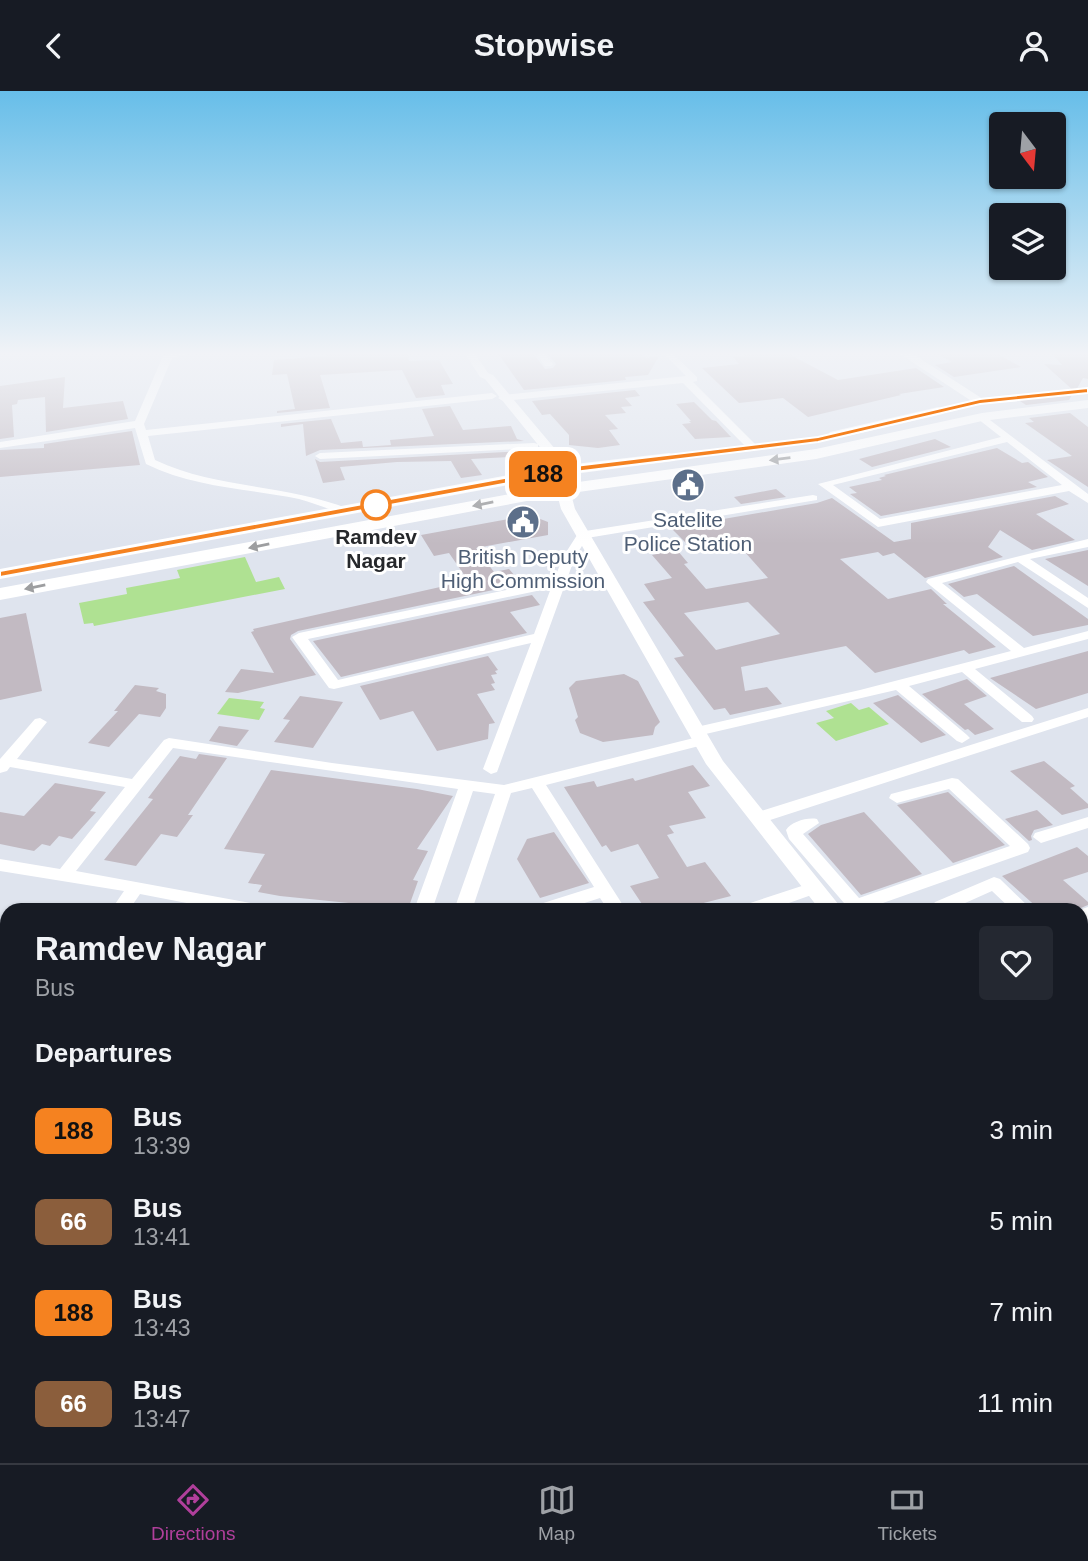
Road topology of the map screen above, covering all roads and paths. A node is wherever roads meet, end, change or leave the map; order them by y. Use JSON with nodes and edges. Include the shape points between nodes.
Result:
{"nodes":[{"id":1,"x":145,"y":416,"type":"edge"},
{"id":2,"x":285,"y":416,"type":"edge"},
{"id":3,"x":512,"y":416,"type":"edge"},
{"id":4,"x":516,"y":416,"type":"edge"},
{"id":5,"x":721,"y":416,"type":"edge"},
{"id":6,"x":934,"y":416,"type":"edge"},
{"id":7,"x":955,"y":416,"type":"edge"},
{"id":8,"x":992,"y":416,"type":"edge"},
{"id":9,"x":140,"y":429,"type":"junction"},
{"id":10,"x":1009,"y":438,"type":"junction"},
{"id":11,"x":0,"y":445,"type":"edge"},
{"id":12,"x":534,"y":446,"type":"junction"},
{"id":13,"x":753,"y":448,"type":"junction"},
{"id":14,"x":320,"y":456,"type":"dead end"},
{"id":15,"x":561,"y":480,"type":"junction"},
{"id":16,"x":1072,"y":487,"type":"junction"},
{"id":17,"x":813,"y":498,"type":"dead end"},
{"id":18,"x":1088,"y":500,"type":"edge"},
{"id":19,"x":345,"y":511,"type":"junction"},
{"id":20,"x":583,"y":535,"type":"junction"},
{"id":21,"x":1088,"y":543,"type":"edge"},
{"id":22,"x":1020,"y":558,"type":"junction"},
{"id":23,"x":0,"y":574,"type":"edge"},
{"id":24,"x":559,"y":583,"type":"junction"},
{"id":25,"x":0,"y":594,"type":"edge"},
{"id":26,"x":1088,"y":604,"type":"edge"},
{"id":27,"x":1088,"y":635,"type":"edge"},
{"id":28,"x":539,"y":638,"type":"junction"},
{"id":29,"x":1021,"y":652,"type":"junction"},
{"id":30,"x":965,"y":667,"type":"junction"},
{"id":31,"x":898,"y":684,"type":"junction"},
{"id":32,"x":1088,"y":712,"type":"edge"},
{"id":33,"x":1027,"y":719,"type":"dead end"},
{"id":34,"x":40,"y":722,"type":"dead end"},
{"id":35,"x":700,"y":736,"type":"junction"},
{"id":36,"x":962,"y":738,"type":"dead end"},
{"id":37,"x":3,"y":766,"type":"edge"},
{"id":38,"x":491,"y":769,"type":"dead end"},
{"id":39,"x":536,"y":782,"type":"junction"},
{"id":40,"x":134,"y":784,"type":"junction"},
{"id":41,"x":467,"y":785,"type":"junction"},
{"id":42,"x":504,"y":790,"type":"junction"},
{"id":43,"x":897,"y":798,"type":"dead end"},
{"id":44,"x":758,"y":818,"type":"junction"},
{"id":45,"x":1088,"y":822,"type":"edge"},
{"id":46,"x":811,"y":823,"type":"dead end"},
{"id":47,"x":1041,"y":837,"type":"dead end"},
{"id":48,"x":0,"y":865,"type":"edge"},
{"id":49,"x":64,"y":875,"type":"junction"},
{"id":50,"x":136,"y":887,"type":"junction"},
{"id":51,"x":814,"y":888,"type":"junction"},
{"id":52,"x":605,"y":890,"type":"junction"},
{"id":53,"x":125,"y":903,"type":"edge"},
{"id":54,"x":219,"y":903,"type":"edge"},
{"id":55,"x":425,"y":903,"type":"edge"},
{"id":56,"x":465,"y":903,"type":"edge"},
{"id":57,"x":565,"y":903,"type":"edge"},
{"id":58,"x":613,"y":903,"type":"edge"},
{"id":59,"x":770,"y":903,"type":"edge"},
{"id":60,"x":826,"y":903,"type":"edge"},
{"id":61,"x":846,"y":903,"type":"edge"},
{"id":62,"x":864,"y":903,"type":"edge"},
{"id":63,"x":948,"y":903,"type":"edge"},
{"id":64,"x":1015,"y":903,"type":"edge"}],
"edges":[{"from":1,"to":9,"type":"street"},
{"from":2,"to":9,"type":"street"},
{"from":3,"to":12,"type":"street"},
{"from":4,"to":15,"type":"street","via":[[559,462]]},
{"from":5,"to":13,"type":"street"},
{"from":6,"to":13,"type":"main road"},
{"from":7,"to":15,"type":"main road","one_way":true,"via":[[879,442],[816,454]]},
{"from":8,"to":10,"type":"street"},
{"from":9,"to":11,"type":"street","via":[[60,434]]},
{"from":9,"to":19,"type":"street","via":[[150,462],[161,469],[308,498]]},
{"from":10,"to":16,"type":"street"},
{"from":10,"to":16,"type":"street","via":[[824,484],[878,523]]},
{"from":12,"to":14,"type":"street"},
{"from":12,"to":15,"type":"street"},
{"from":13,"to":15,"type":"main road"},
{"from":15,"to":19,"type":"main road"},
{"from":15,"to":20,"type":"street","via":[[568,509]]},
{"from":15,"to":25,"type":"main road","one_way":true},
{"from":16,"to":18,"type":"street"},
{"from":17,"to":20,"type":"street"},
{"from":19,"to":23,"type":"main road"},
{"from":20,"to":24,"type":"street"},
{"from":20,"to":35,"type":"street"},
{"from":21,"to":22,"type":"street"},
{"from":22,"to":26,"type":"street"},
{"from":22,"to":29,"type":"street","via":[[932,582]]},
{"from":24,"to":28,"type":"street"},
{"from":24,"to":28,"type":"street","via":[[299,637],[334,685]]},
{"from":27,"to":29,"type":"street"},
{"from":28,"to":38,"type":"street"},
{"from":29,"to":30,"type":"street"},
{"from":30,"to":31,"type":"street"},
{"from":30,"to":33,"type":"street"},
{"from":31,"to":35,"type":"street"},
{"from":31,"to":36,"type":"street"},
{"from":32,"to":44,"type":"street"},
{"from":34,"to":37,"type":"street"},
{"from":35,"to":39,"type":"street"},
{"from":35,"to":44,"type":"street","via":[[715,764]]},
{"from":37,"to":40,"type":"street"},
{"from":39,"to":42,"type":"street"},
{"from":39,"to":52,"type":"street"},
{"from":40,"to":41,"type":"street","via":[[169,743]]},
{"from":40,"to":49,"type":"street"},
{"from":41,"to":42,"type":"street"},
{"from":41,"to":55,"type":"street"},
{"from":42,"to":56,"type":"street"},
{"from":43,"to":62,"type":"street","via":[[952,783],[1022,848]]},
{"from":44,"to":51,"type":"street"},
{"from":45,"to":47,"type":"street"},
{"from":46,"to":61,"type":"street","via":[[793,830],[795,835]]},
{"from":48,"to":49,"type":"street"},
{"from":49,"to":50,"type":"street"},
{"from":50,"to":53,"type":"street"},
{"from":50,"to":54,"type":"street"},
{"from":51,"to":59,"type":"street"},
{"from":51,"to":60,"type":"street"},
{"from":52,"to":57,"type":"street"},
{"from":52,"to":58,"type":"street"},
{"from":63,"to":64,"type":"street","via":[[994,883]]}]}
